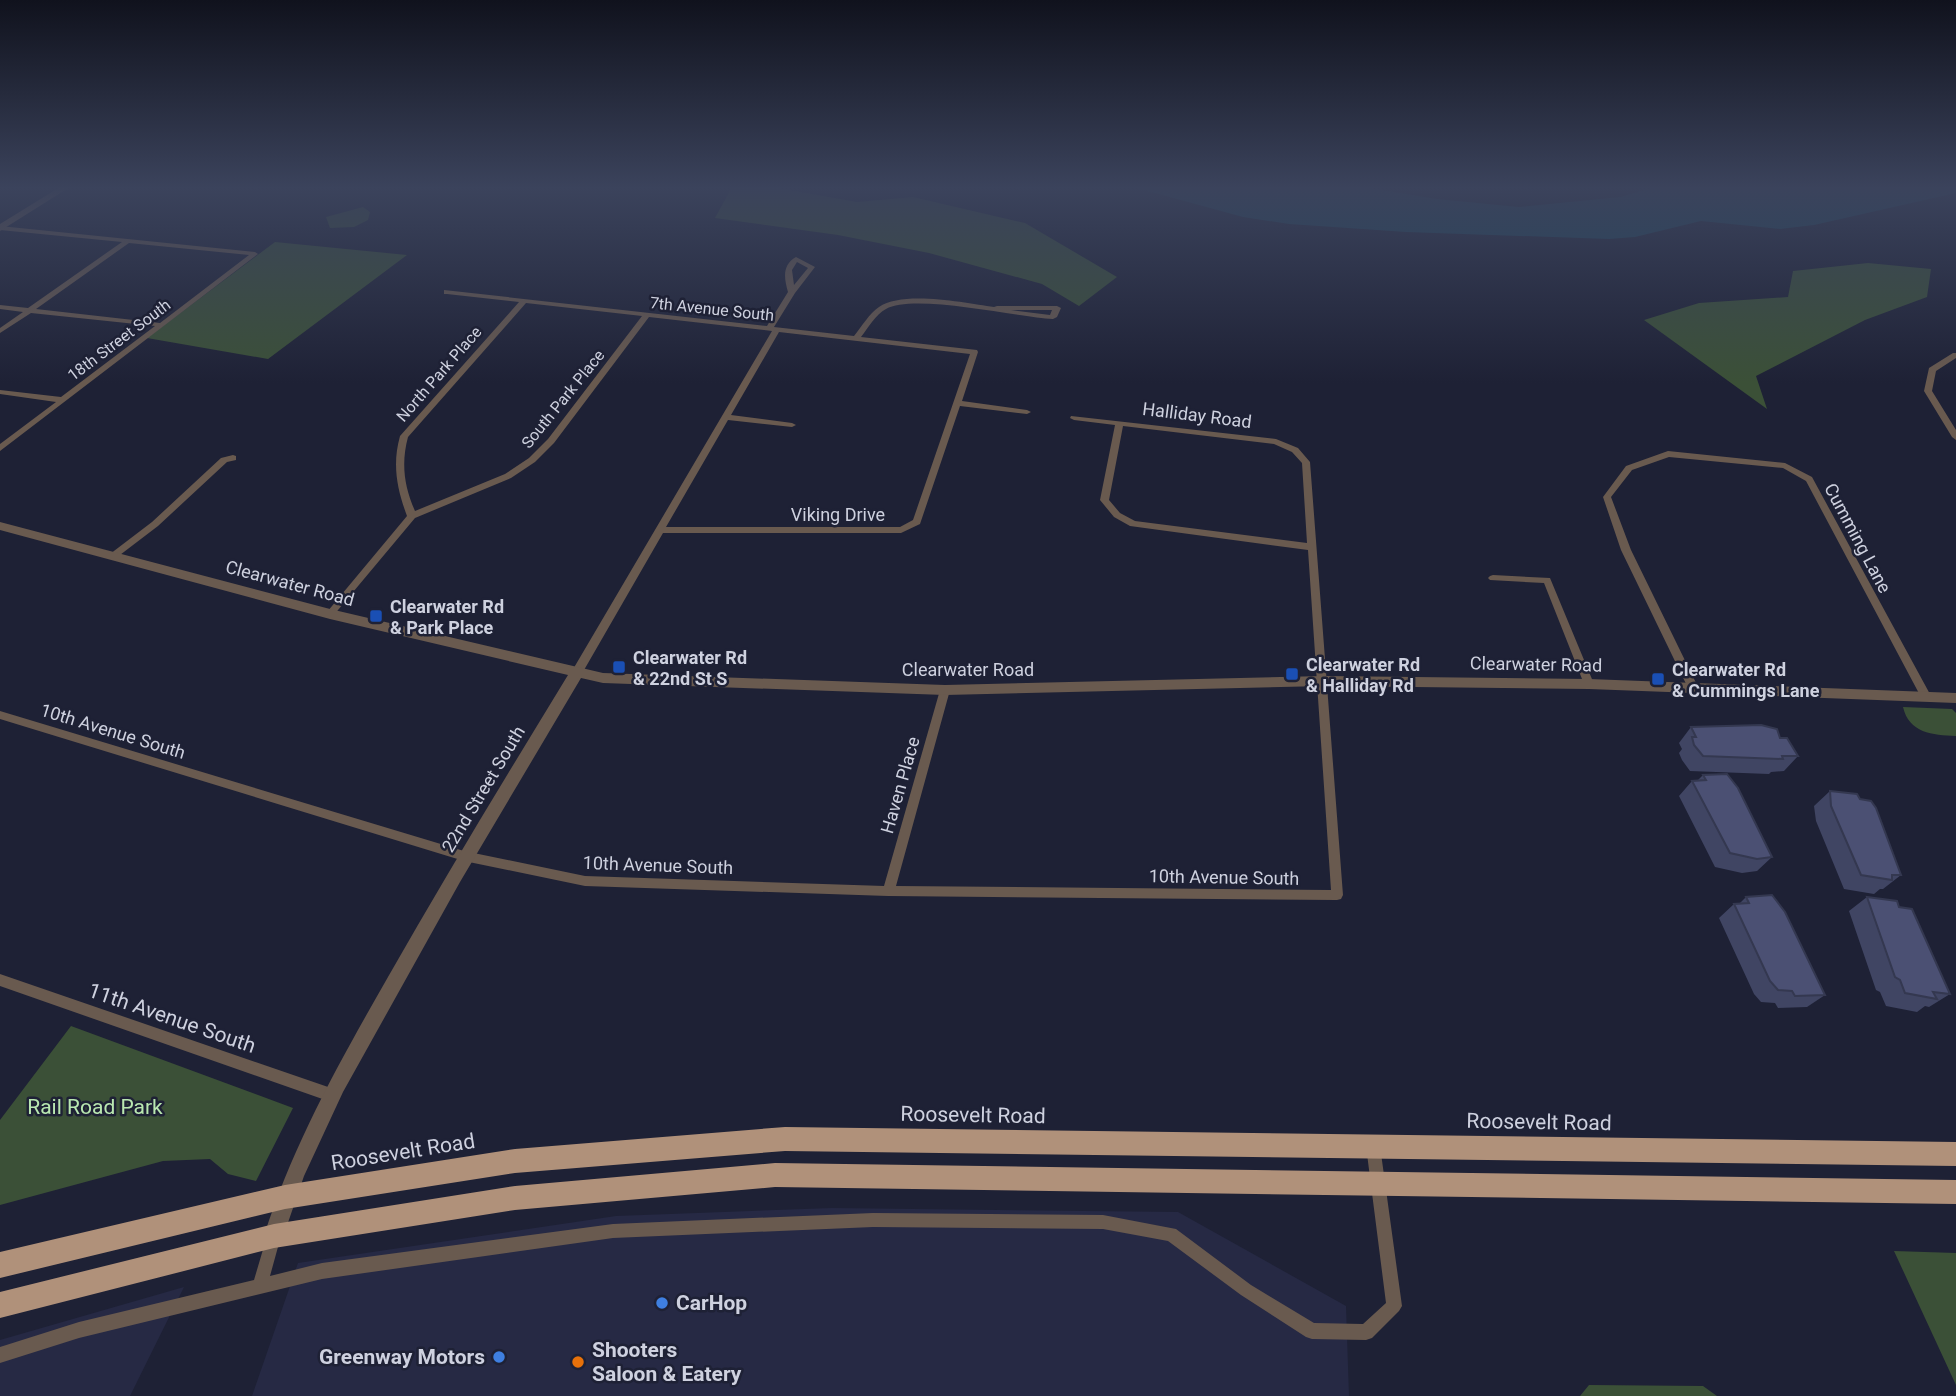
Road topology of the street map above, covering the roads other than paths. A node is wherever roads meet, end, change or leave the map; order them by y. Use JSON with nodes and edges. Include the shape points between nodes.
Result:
{"nodes":[{"id":1,"x":112,"y":252,"type":"edge"},
{"id":2,"x":237,"y":252,"type":"edge"},
{"id":3,"x":447,"y":292,"type":"dead end"},
{"id":4,"x":792,"y":292,"type":"dead end"},
{"id":5,"x":524,"y":301,"type":"junction"},
{"id":6,"x":0,"y":307,"type":"edge"},
{"id":7,"x":997,"y":308,"type":"junction"},
{"id":8,"x":31,"y":310,"type":"junction"},
{"id":9,"x":646,"y":316,"type":"junction"},
{"id":10,"x":162,"y":325,"type":"junction"},
{"id":11,"x":772,"y":329,"type":"junction"},
{"id":12,"x":0,"y":331,"type":"edge"},
{"id":13,"x":856,"y":338,"type":"junction"},
{"id":14,"x":974,"y":352,"type":"joint"},
{"id":15,"x":1956,"y":355,"type":"edge"},
{"id":16,"x":0,"y":392,"type":"edge"},
{"id":17,"x":63,"y":400,"type":"junction"},
{"id":18,"x":959,"y":403,"type":"junction"},
{"id":19,"x":1027,"y":412,"type":"dead end"},
{"id":20,"x":725,"y":417,"type":"junction"},
{"id":21,"x":1074,"y":418,"type":"dead end"},
{"id":22,"x":1119,"y":424,"type":"junction"},
{"id":23,"x":792,"y":425,"type":"dead end"},
{"id":24,"x":1956,"y":437,"type":"edge"},
{"id":25,"x":0,"y":448,"type":"edge"},
{"id":26,"x":233,"y":458,"type":"dead end"},
{"id":27,"x":412,"y":516,"type":"junction"},
{"id":28,"x":0,"y":526,"type":"edge"},
{"id":29,"x":660,"y":530,"type":"junction"},
{"id":30,"x":1311,"y":547,"type":"junction"},
{"id":31,"x":113,"y":556,"type":"junction"},
{"id":32,"x":1493,"y":578,"type":"dead end"},
{"id":33,"x":330,"y":614,"type":"junction"},
{"id":34,"x":576,"y":674,"type":"junction"},
{"id":35,"x":1324,"y":681,"type":"junction"},
{"id":36,"x":1589,"y":684,"type":"junction"},
{"id":37,"x":1693,"y":687,"type":"junction"},
{"id":38,"x":945,"y":690,"type":"junction"},
{"id":39,"x":1926,"y":696,"type":"junction"},
{"id":40,"x":1956,"y":698,"type":"edge"},
{"id":41,"x":0,"y":715,"type":"edge"},
{"id":42,"x":464,"y":856,"type":"junction"},
{"id":43,"x":888,"y":891,"type":"junction"},
{"id":44,"x":1337,"y":895,"type":"joint"},
{"id":45,"x":0,"y":980,"type":"edge"},
{"id":46,"x":331,"y":1095,"type":"junction"},
{"id":47,"x":1373,"y":1146,"type":"junction"},
{"id":48,"x":1956,"y":1154,"type":"edge"},
{"id":49,"x":1380,"y":1184,"type":"junction"},
{"id":50,"x":1956,"y":1192,"type":"edge"},
{"id":51,"x":285,"y":1197,"type":"junction"},
{"id":52,"x":274,"y":1236,"type":"junction"},
{"id":53,"x":0,"y":1265,"type":"edge"},
{"id":54,"x":260,"y":1286,"type":"junction"},
{"id":55,"x":0,"y":1305,"type":"edge"},
{"id":56,"x":0,"y":1354,"type":"edge"}],
"edges":[{"from":1,"to":8,"type":"street"},
{"from":2,"to":10,"type":"street","name":"18th Street South","via":[[255,254]]},
{"from":3,"to":5,"type":"street","name":"7th Avenue South"},
{"from":4,"to":11,"type":"street","name":"22nd Street South"},
{"from":5,"to":9,"type":"street","name":"7th Avenue South"},
{"from":5,"to":27,"type":"street","name":"North Park Place","via":[[404,436],[398,476]]},
{"from":6,"to":8,"type":"street"},
{"from":7,"to":7,"type":"street","via":[[1037,317],[1053,317],[1057,308]]},
{"from":7,"to":13,"type":"street","via":[[909,300],[884,306]]},
{"from":8,"to":10,"type":"street"},
{"from":8,"to":12,"type":"street"},
{"from":9,"to":11,"type":"street","name":"7th Avenue South"},
{"from":9,"to":27,"type":"street","name":"South Park Place","via":[[533,460],[508,476]]},
{"from":10,"to":17,"type":"street","name":"18th Street South"},
{"from":11,"to":13,"type":"street","name":"7th Avenue South"},
{"from":11,"to":20,"type":"street","name":"22nd Street South"},
{"from":13,"to":14,"type":"street","name":"7th Avenue South"},
{"from":14,"to":18,"type":"street","name":"Viking Drive"},
{"from":15,"to":24,"type":"street","via":[[1932,370],[1928,391]]},
{"from":16,"to":17,"type":"street"},
{"from":17,"to":25,"type":"street","name":"18th Street South"},
{"from":18,"to":19,"type":"street"},
{"from":18,"to":29,"type":"street","name":"Viking Drive","via":[[917,522],[901,530]]},
{"from":20,"to":23,"type":"street"},
{"from":20,"to":29,"type":"street","name":"22nd Street South"},
{"from":21,"to":22,"type":"street"},
{"from":22,"to":30,"type":"street","name":"Halliday Road","via":[[1276,442],[1295,450],[1306,462]]},
{"from":22,"to":30,"type":"street","name":"Halliday Road","via":[[1104,500],[1117,515],[1133,524]]},
{"from":26,"to":31,"type":"street","via":[[224,460]]},
{"from":27,"to":33,"type":"street"},
{"from":28,"to":31,"type":"street","name":"Clearwater Road"},
{"from":29,"to":34,"type":"street","name":"22nd Street South"},
{"from":30,"to":35,"type":"street","name":"Halliday Road"},
{"from":31,"to":33,"type":"street","name":"Clearwater Road"},
{"from":32,"to":36,"type":"street","via":[[1547,580]]},
{"from":33,"to":34,"type":"street","name":"Clearwater Road"},
{"from":34,"to":38,"type":"street","name":"Clearwater Road","via":[[646,681]]},
{"from":34,"to":42,"type":"street","name":"22nd Street South"},
{"from":35,"to":36,"type":"street","name":"Clearwater Road"},
{"from":35,"to":38,"type":"street","name":"Clearwater Road"},
{"from":35,"to":44,"type":"street","name":"Halliday Road"},
{"from":36,"to":37,"type":"street","name":"Clearwater Road"},
{"from":37,"to":39,"type":"street","name":"Clearwater Road"},
{"from":37,"to":39,"type":"street","name":"Cumming Lane","via":[[1626,550],[1607,497],[1629,468],[1668,454],[1785,466],[1809,479]]},
{"from":38,"to":43,"type":"street","name":"Haven Place"},
{"from":39,"to":40,"type":"street","name":"Clearwater Road"},
{"from":41,"to":42,"type":"street","name":"10th Avenue South"},
{"from":42,"to":43,"type":"street","name":"10th Avenue South","via":[[585,881]]},
{"from":42,"to":46,"type":"street","name":"22nd Street South"},
{"from":43,"to":44,"type":"street","name":"10th Avenue South"},
{"from":45,"to":46,"type":"street","name":"11th Avenue South"},
{"from":46,"to":51,"type":"street","name":"22nd Street South"},
{"from":47,"to":48,"type":"main road","name":"Roosevelt Road"},
{"from":47,"to":49,"type":"street"},
{"from":47,"to":51,"type":"main road","name":"Roosevelt Road","via":[[785,1139],[515,1161]]},
{"from":49,"to":50,"type":"main road"},
{"from":49,"to":52,"type":"main road","via":[[775,1175],[515,1198]]},
{"from":49,"to":54,"type":"street","via":[[1394,1306],[1366,1332],[1312,1331],[1246,1290],[1171,1234],[1103,1222],[873,1220],[613,1231],[322,1271]]},
{"from":51,"to":52,"type":"street","name":"22nd Street South"},
{"from":51,"to":53,"type":"main road","name":"Roosevelt Road"},
{"from":52,"to":54,"type":"street","name":"22nd Street South"},
{"from":52,"to":55,"type":"main road"},
{"from":54,"to":56,"type":"street"}]}
